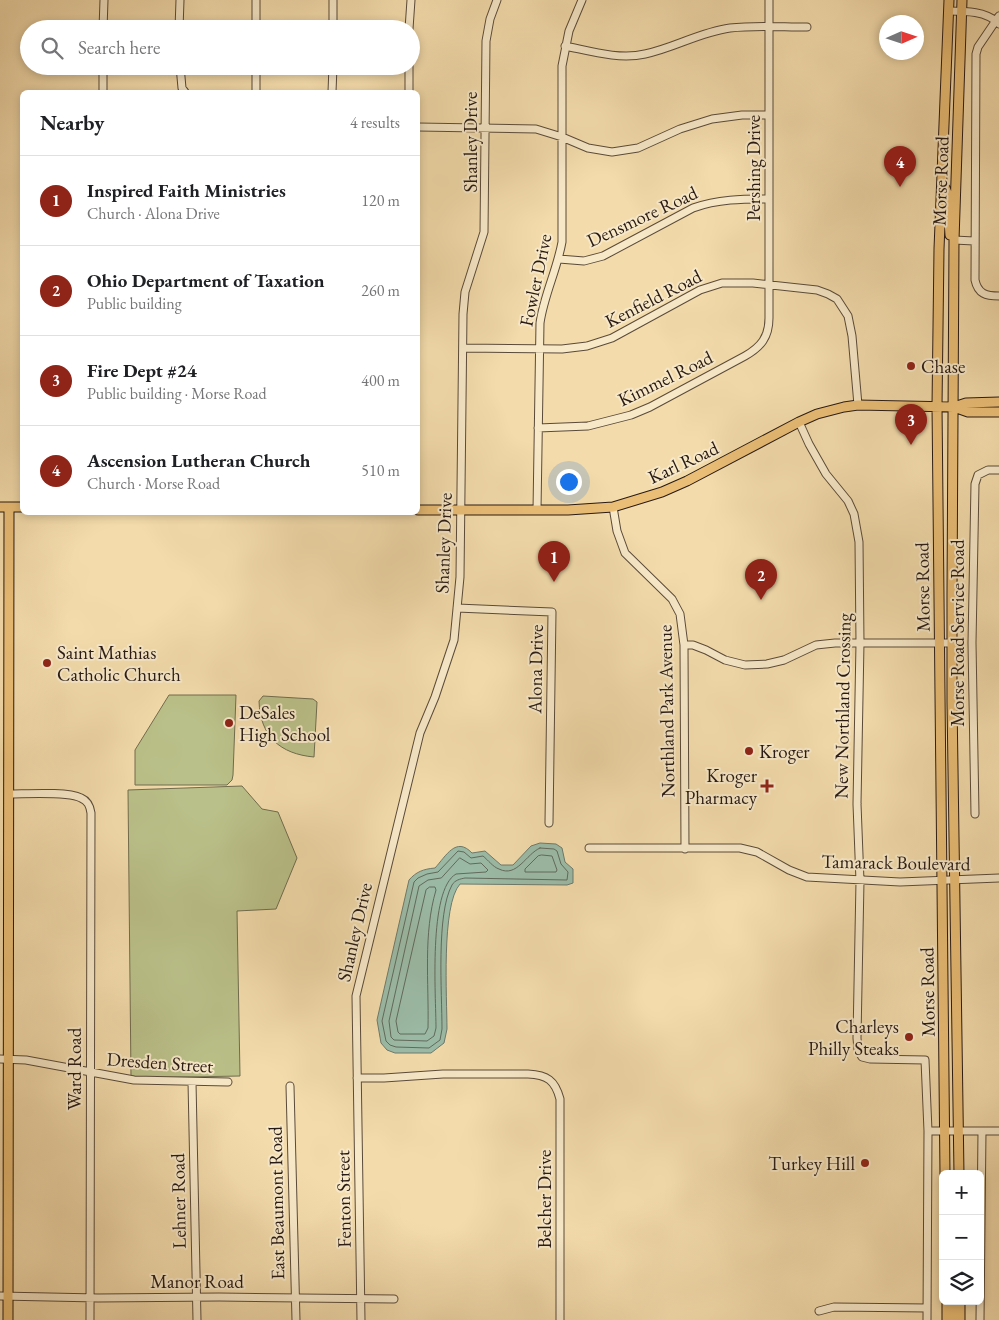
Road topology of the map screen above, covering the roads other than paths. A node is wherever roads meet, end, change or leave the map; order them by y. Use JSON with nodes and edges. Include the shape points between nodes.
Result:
{"nodes":[{"id":1,"x":104,"y":0,"type":"edge"},
{"id":2,"x":180,"y":0,"type":"edge"},
{"id":3,"x":256,"y":0,"type":"edge"},
{"id":4,"x":333,"y":0,"type":"edge"},
{"id":5,"x":411,"y":0,"type":"edge"},
{"id":6,"x":498,"y":0,"type":"edge"},
{"id":7,"x":582,"y":0,"type":"edge"},
{"id":8,"x":769,"y":0,"type":"edge"},
{"id":9,"x":949,"y":0,"type":"edge"},
{"id":10,"x":962,"y":0,"type":"edge"},
{"id":11,"x":949,"y":11,"type":"junction"},
{"id":12,"x":962,"y":11,"type":"junction"},
{"id":13,"x":103,"y":20,"type":"edge"},
{"id":14,"x":179,"y":20,"type":"edge"},
{"id":15,"x":256,"y":20,"type":"edge"},
{"id":16,"x":333,"y":20,"type":"edge"},
{"id":17,"x":410,"y":20,"type":"edge"},
{"id":18,"x":998,"y":20,"type":"edge"},
{"id":19,"x":768,"y":27,"type":"junction"},
{"id":20,"x":807,"y":27,"type":"dead end"},
{"id":21,"x":565,"y":46,"type":"junction"},
{"id":22,"x":103,"y":75,"type":"edge"},
{"id":23,"x":181,"y":75,"type":"edge"},
{"id":24,"x":256,"y":75,"type":"edge"},
{"id":25,"x":332,"y":75,"type":"edge"},
{"id":26,"x":409,"y":75,"type":"edge"},
{"id":27,"x":103,"y":90,"type":"edge"},
{"id":28,"x":184,"y":90,"type":"edge"},
{"id":29,"x":256,"y":90,"type":"edge"},
{"id":30,"x":332,"y":90,"type":"edge"},
{"id":31,"x":409,"y":90,"type":"edge"},
{"id":32,"x":769,"y":114,"type":"junction"},
{"id":33,"x":420,"y":127,"type":"edge"},
{"id":34,"x":486,"y":128,"type":"junction"},
{"id":35,"x":562,"y":137,"type":"junction"},
{"id":36,"x":942,"y":181,"type":"junction"},
{"id":37,"x":769,"y":199,"type":"junction"},
{"id":38,"x":954,"y":240,"type":"junction"},
{"id":39,"x":974,"y":241,"type":"junction"},
{"id":40,"x":559,"y":259,"type":"junction"},
{"id":41,"x":769,"y":284,"type":"junction"},
{"id":42,"x":999,"y":296,"type":"edge"},
{"id":43,"x":766,"y":336,"type":"joint"},
{"id":44,"x":462,"y":348,"type":"junction"},
{"id":45,"x":539,"y":349,"type":"junction"},
{"id":46,"x":999,"y":402,"type":"edge"},
{"id":47,"x":858,"y":405,"type":"junction"},
{"id":48,"x":937,"y":406,"type":"junction"},
{"id":49,"x":954,"y":407,"type":"junction"},
{"id":50,"x":999,"y":412,"type":"edge"},
{"id":51,"x":799,"y":422,"type":"junction"},
{"id":52,"x":538,"y":428,"type":"junction"},
{"id":53,"x":999,"y":470,"type":"edge"},
{"id":54,"x":4,"y":507,"type":"edge"},
{"id":55,"x":20,"y":507,"type":"edge"},
{"id":56,"x":613,"y":507,"type":"junction"},
{"id":57,"x":420,"y":510,"type":"edge"},
{"id":58,"x":461,"y":510,"type":"junction"},
{"id":59,"x":537,"y":510,"type":"junction"},
{"id":60,"x":457,"y":608,"type":"junction"},
{"id":61,"x":860,"y":643,"type":"junction"},
{"id":62,"x":939,"y":643,"type":"junction"},
{"id":63,"x":952,"y":643,"type":"junction"},
{"id":64,"x":684,"y":645,"type":"junction"},
{"id":65,"x":4,"y":697,"type":"edge"},
{"id":66,"x":9,"y":794,"type":"junction"},
{"id":67,"x":975,"y":814,"type":"dead end"},
{"id":68,"x":550,"y":823,"type":"dead end"},
{"id":69,"x":589,"y":848,"type":"dead end"},
{"id":70,"x":685,"y":848,"type":"junction"},
{"id":71,"x":999,"y":878,"type":"edge"},
{"id":72,"x":942,"y":880,"type":"junction"},
{"id":73,"x":954,"y":880,"type":"junction"},
{"id":74,"x":860,"y":881,"type":"junction"},
{"id":75,"x":4,"y":886,"type":"edge"},
{"id":76,"x":4,"y":1059,"type":"edge"},
{"id":77,"x":90,"y":1072,"type":"junction"},
{"id":78,"x":357,"y":1078,"type":"junction"},
{"id":79,"x":192,"y":1082,"type":"junction"},
{"id":80,"x":228,"y":1082,"type":"dead end"},
{"id":81,"x":290,"y":1086,"type":"dead end"},
{"id":82,"x":928,"y":1131,"type":"junction"},
{"id":83,"x":944,"y":1131,"type":"junction"},
{"id":84,"x":958,"y":1131,"type":"junction"},
{"id":85,"x":982,"y":1131,"type":"junction"},
{"id":86,"x":999,"y":1131,"type":"edge"},
{"id":87,"x":945,"y":1170,"type":"edge"},
{"id":88,"x":959,"y":1170,"type":"edge"},
{"id":89,"x":4,"y":1296,"type":"edge"},
{"id":90,"x":90,"y":1297,"type":"junction"},
{"id":91,"x":197,"y":1297,"type":"junction"},
{"id":92,"x":295,"y":1299,"type":"junction"},
{"id":93,"x":361,"y":1299,"type":"junction"},
{"id":94,"x":394,"y":1299,"type":"dead end"},
{"id":95,"x":947,"y":1305,"type":"edge"},
{"id":96,"x":951,"y":1305,"type":"edge"},
{"id":97,"x":960,"y":1305,"type":"edge"},
{"id":98,"x":927,"y":1308,"type":"junction"},
{"id":99,"x":819,"y":1311,"type":"dead end"},
{"id":100,"x":8,"y":1320,"type":"edge"},
{"id":101,"x":90,"y":1320,"type":"edge"},
{"id":102,"x":197,"y":1320,"type":"edge"},
{"id":103,"x":296,"y":1320,"type":"edge"},
{"id":104,"x":362,"y":1320,"type":"edge"},
{"id":105,"x":560,"y":1320,"type":"edge"},
{"id":106,"x":927,"y":1320,"type":"edge"},
{"id":107,"x":947,"y":1320,"type":"edge"},
{"id":108,"x":953,"y":1320,"type":"edge"},
{"id":109,"x":960,"y":1320,"type":"edge"},
{"id":110,"x":980,"y":1320,"type":"edge"}],
"edges":[{"from":1,"to":13,"type":"street"},
{"from":2,"to":14,"type":"street"},
{"from":3,"to":15,"type":"street"},
{"from":4,"to":16,"type":"street"},
{"from":5,"to":17,"type":"street"},
{"from":6,"to":34,"type":"street","name":"Shanley Drive","via":[[490,18],[486,41]]},
{"from":7,"to":21,"type":"street","name":"Fowler Drive"},
{"from":8,"to":19,"type":"street","name":"Pershing Drive"},
{"from":9,"to":11,"type":"main road","name":"Morse Road"},
{"from":10,"to":12,"type":"main road","name":"Morse Road"},
{"from":11,"to":12,"type":"street"},
{"from":11,"to":36,"type":"main road","name":"Morse Road"},
{"from":12,"to":18,"type":"street"},
{"from":12,"to":38,"type":"main road","name":"Morse Road"},
{"from":18,"to":39,"type":"street","via":[[978,47],[975,63]]},
{"from":19,"to":20,"type":"street"},
{"from":19,"to":21,"type":"street","via":[[711,32],[637,55],[608,54]]},
{"from":19,"to":32,"type":"street","name":"Pershing Drive"},
{"from":21,"to":35,"type":"street","name":"Fowler Drive"},
{"from":22,"to":27,"type":"street"},
{"from":23,"to":28,"type":"street"},
{"from":24,"to":29,"type":"street"},
{"from":25,"to":30,"type":"street"},
{"from":26,"to":31,"type":"street"},
{"from":32,"to":35,"type":"street","via":[[712,119],[638,148],[612,152],[576,144]]},
{"from":32,"to":37,"type":"street","name":"Pershing Drive"},
{"from":33,"to":34,"type":"street"},
{"from":34,"to":35,"type":"street","via":[[536,129]]},
{"from":34,"to":44,"type":"street","name":"Shanley Drive","via":[[484,232],[465,292]]},
{"from":35,"to":40,"type":"street","name":"Fowler Drive"},
{"from":36,"to":38,"type":"main road","via":[[947,193],[949,234]]},
{"from":36,"to":48,"type":"main road","name":"Morse Road"},
{"from":37,"to":40,"type":"street","name":"Densmore Road","via":[[734,199],[705,204],[602,256],[584,261]]},
{"from":37,"to":41,"type":"street","name":"Pershing Drive"},
{"from":38,"to":39,"type":"street"},
{"from":38,"to":49,"type":"main road","name":"Morse Road"},
{"from":39,"to":42,"type":"street","via":[[976,288],[982,294]]},
{"from":40,"to":45,"type":"street","name":"Fowler Drive","via":[[544,301]]},
{"from":41,"to":43,"type":"street","name":"Pershing Drive"},
{"from":41,"to":45,"type":"street","name":"Kenfield Road","via":[[730,281],[709,286],[598,343],[579,348]]},
{"from":41,"to":47,"type":"street","name":"Kenfield Road","via":[[817,290],[837,299],[843,307],[852,336]]},
{"from":43,"to":52,"type":"street","name":"Kimmel Road","via":[[756,350],[639,412],[588,426]]},
{"from":44,"to":45,"type":"street","name":"Kenfield Road"},
{"from":44,"to":58,"type":"street","name":"Shanley Drive"},
{"from":45,"to":52,"type":"street","name":"Fowler Drive"},
{"from":46,"to":49,"type":"main road","name":"Karl Road","via":[[966,403]]},
{"from":47,"to":48,"type":"main road","name":"Karl Road"},
{"from":47,"to":51,"type":"main road","name":"Karl Road"},
{"from":48,"to":49,"type":"main road","name":"Karl Road"},
{"from":48,"to":62,"type":"main road","name":"Morse Road"},
{"from":49,"to":50,"type":"main road","name":"Karl Road","via":[[968,412]]},
{"from":49,"to":63,"type":"main road","name":"Morse Road"},
{"from":51,"to":56,"type":"main road","name":"Karl Road","via":[[662,492]]},
{"from":51,"to":61,"type":"street","name":"New Northland Crossing","via":[[822,468],[854,514],[859,542]]},
{"from":52,"to":59,"type":"street","name":"Fowler Drive"},
{"from":53,"to":67,"type":"street","name":"Morse Road Service Road","via":[[988,470],[978,475],[975,484],[972,643]]},
{"from":54,"to":55,"type":"main road"},
{"from":54,"to":65,"type":"main road"},
{"from":56,"to":59,"type":"main road","name":"Karl Road"},
{"from":56,"to":64,"type":"street","name":"Northland Park Avenue","via":[[617,531],[626,552],[672,599],[680,614]]},
{"from":57,"to":58,"type":"main road","name":"Karl Road"},
{"from":58,"to":59,"type":"main road","name":"Karl Road"},
{"from":58,"to":60,"type":"street","name":"Shanley Drive"},
{"from":60,"to":68,"type":"street","name":"Alona Drive","via":[[552,612]]},
{"from":60,"to":78,"type":"street","name":"Shanley Drive","via":[[454,640],[420,733],[359,979],[356,996]]},
{"from":61,"to":62,"type":"street"},
{"from":61,"to":64,"type":"street","via":[[816,645],[784,660],[745,665]]},
{"from":61,"to":74,"type":"street","name":"New Northland Crossing","via":[[857,804]]},
{"from":62,"to":63,"type":"street"},
{"from":62,"to":72,"type":"main road","name":"Morse Road"},
{"from":63,"to":73,"type":"main road","name":"Morse Road"},
{"from":64,"to":70,"type":"street","name":"Northland Park Avenue"},
{"from":65,"to":66,"type":"main road"},
{"from":66,"to":75,"type":"main road"},
{"from":66,"to":77,"type":"street","name":"Ward Road","via":[[68,794],[86,801],[90,807]]},
{"from":69,"to":70,"type":"street","name":"Tamarack Boulevard"},
{"from":70,"to":74,"type":"street","name":"Tamarack Boulevard","via":[[740,848],[757,852],[807,877]]},
{"from":71,"to":73,"type":"street","name":"Tamarack Boulevard"},
{"from":72,"to":73,"type":"street","name":"Tamarack Boulevard"},
{"from":72,"to":74,"type":"street","name":"Tamarack Boulevard"},
{"from":72,"to":83,"type":"main road","name":"Morse Road"},
{"from":73,"to":84,"type":"main road","name":"Morse Road"},
{"from":74,"to":82,"type":"street","name":"New Northland Crossing","via":[[858,1050],[862,1058],[925,1060]]},
{"from":75,"to":76,"type":"main road"},
{"from":76,"to":77,"type":"street","name":"Dresden Street"},
{"from":76,"to":89,"type":"main road"},
{"from":77,"to":79,"type":"street","name":"Dresden Street","via":[[134,1080]]},
{"from":77,"to":90,"type":"street","name":"Ward Road"},
{"from":78,"to":93,"type":"street","name":"Fenton Street"},
{"from":78,"to":105,"type":"street","name":"Belcher Drive","via":[[528,1074],[551,1080],[560,1099]]},
{"from":79,"to":80,"type":"street","name":"Dresden Street"},
{"from":79,"to":91,"type":"street","name":"Lehner Road"},
{"from":81,"to":92,"type":"street","name":"East Beaumont Road"},
{"from":82,"to":83,"type":"street"},
{"from":82,"to":98,"type":"street"},
{"from":83,"to":84,"type":"street"},
{"from":83,"to":87,"type":"main road","name":"Morse Road"},
{"from":84,"to":85,"type":"street"},
{"from":84,"to":88,"type":"main road","name":"Morse Road"},
{"from":85,"to":86,"type":"street"},
{"from":85,"to":110,"type":"street"},
{"from":89,"to":90,"type":"street","name":"Manor Road"},
{"from":89,"to":100,"type":"main road"},
{"from":90,"to":91,"type":"street","name":"Manor Road"},
{"from":90,"to":101,"type":"street","name":"Ward Road"},
{"from":91,"to":92,"type":"street","name":"Manor Road"},
{"from":91,"to":102,"type":"street","name":"Lehner Road"},
{"from":92,"to":93,"type":"street","name":"Manor Road"},
{"from":92,"to":103,"type":"street","name":"East Beaumont Road"},
{"from":93,"to":94,"type":"street","name":"Manor Road"},
{"from":93,"to":104,"type":"street","name":"Fenton Street"},
{"from":95,"to":107,"type":"main road"},
{"from":96,"to":108,"type":"main road"},
{"from":97,"to":109,"type":"main road"},
{"from":98,"to":99,"type":"street","via":[[834,1306]]},
{"from":98,"to":106,"type":"street"}]}
